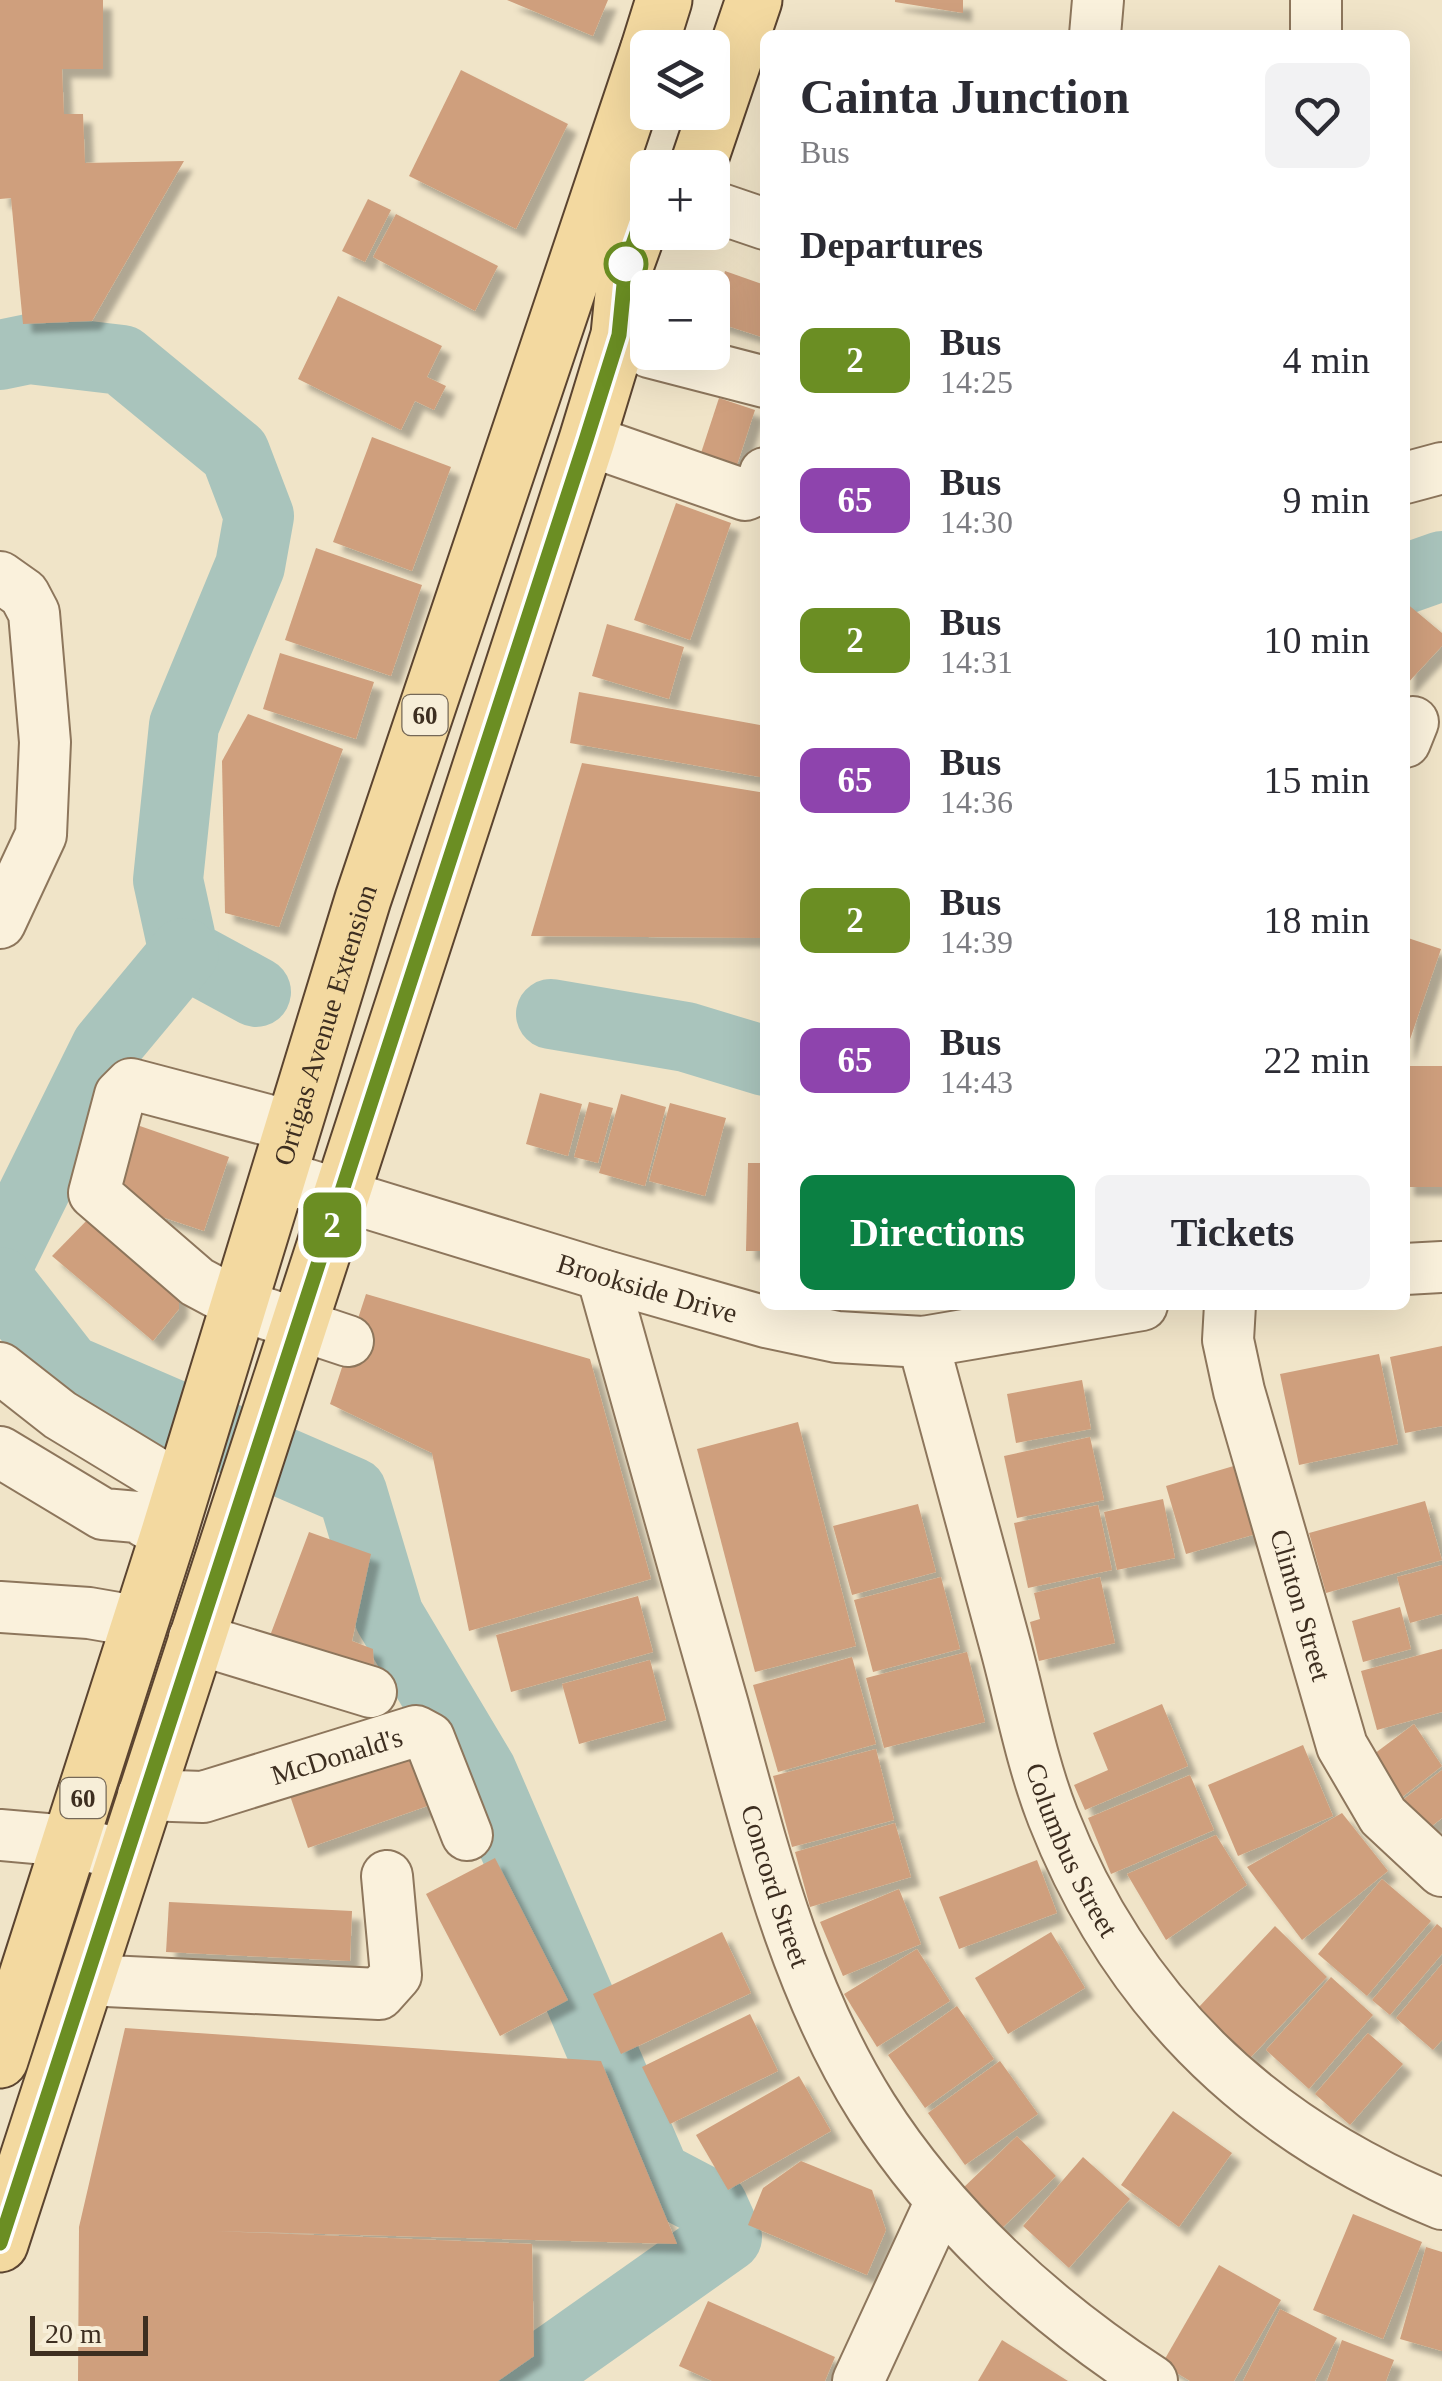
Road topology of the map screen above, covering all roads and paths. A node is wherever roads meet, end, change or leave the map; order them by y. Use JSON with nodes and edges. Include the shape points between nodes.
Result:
{"nodes":[{"id":1,"x":664,"y":0,"type":"edge"},
{"id":2,"x":717,"y":0,"type":"edge"},
{"id":3,"x":754,"y":0,"type":"edge"},
{"id":4,"x":1098,"y":0,"type":"edge"},
{"id":5,"x":1316,"y":0,"type":"edge"},
{"id":6,"x":654,"y":30,"type":"edge"},
{"id":7,"x":706,"y":30,"type":"edge"},
{"id":8,"x":1095,"y":30,"type":"edge"},
{"id":9,"x":1316,"y":30,"type":"edge"},
{"id":10,"x":630,"y":103,"type":"edge"},
{"id":11,"x":703,"y":150,"type":"edge"},
{"id":12,"x":730,"y":212,"type":"edge"},
{"id":13,"x":760,"y":222,"type":"edge"},
{"id":14,"x":631,"y":250,"type":"edge"},
{"id":15,"x":630,"y":292,"type":"edge"},
{"id":16,"x":630,"y":348,"type":"edge"},
{"id":17,"x":730,"y":369,"type":"edge"},
{"id":18,"x":760,"y":380,"type":"edge"},
{"id":19,"x":586,"y":440,"type":"junction"},
{"id":20,"x":1442,"y":468,"type":"edge"},
{"id":21,"x":1410,"y":477,"type":"edge"},
{"id":22,"x":760,"y":488,"type":"edge"},
{"id":23,"x":0,"y":576,"type":"edge"},
{"id":24,"x":0,"y":923,"type":"edge"},
{"id":25,"x":291,"y":1136,"type":"junction"},
{"id":26,"x":342,"y":1196,"type":"junction"},
{"id":27,"x":1442,"y":1267,"type":"edge"},
{"id":28,"x":1410,"y":1269,"type":"edge"},
{"id":29,"x":602,"y":1275,"type":"junction"},
{"id":30,"x":240,"y":1304,"type":"junction"},
{"id":31,"x":1112,"y":1310,"type":"edge"},
{"id":32,"x":1230,"y":1310,"type":"edge"},
{"id":33,"x":324,"y":1332,"type":"junction"},
{"id":34,"x":923,"y":1342,"type":"junction"},
{"id":35,"x":0,"y":1368,"type":"edge"},
{"id":36,"x":0,"y":1418,"type":"edge"},
{"id":37,"x":0,"y":1452,"type":"edge"},
{"id":38,"x":177,"y":1480,"type":"junction"},
{"id":39,"x":0,"y":1608,"type":"edge"},
{"id":40,"x":141,"y":1622,"type":"junction"},
{"id":41,"x":194,"y":1638,"type":"junction"},
{"id":42,"x":371,"y":1692,"type":"dead end"},
{"id":43,"x":143,"y":1795,"type":"junction"},
{"id":44,"x":0,"y":1835,"type":"edge"},
{"id":45,"x":467,"y":1835,"type":"dead end"},
{"id":46,"x":70,"y":1840,"type":"junction"},
{"id":47,"x":123,"y":1854,"type":"junction"},
{"id":48,"x":1442,"y":1871,"type":"edge"},
{"id":49,"x":387,"y":1876,"type":"dead end"},
{"id":50,"x":86,"y":1980,"type":"junction"},
{"id":51,"x":0,"y":2060,"type":"edge"},
{"id":52,"x":941,"y":2201,"type":"junction"},
{"id":53,"x":1442,"y":2204,"type":"edge"},
{"id":54,"x":0,"y":2244,"type":"edge"},
{"id":55,"x":858,"y":2381,"type":"edge"},
{"id":56,"x":1152,"y":2381,"type":"edge"}],
"edges":[{"from":1,"to":6,"type":"main road","name":"Ortigas Avenue Extension","number":"60"},
{"from":2,"to":7,"type":"main road"},
{"from":3,"to":11,"type":"main road"},
{"from":4,"to":8,"type":"street"},
{"from":5,"to":9,"type":"street"},
{"from":10,"to":25,"type":"main road","name":"Ortigas Avenue Extension","number":"60","via":[[363,899]]},
{"from":12,"to":13,"type":"street"},
{"from":14,"to":15,"type":"main road","number":"60"},
{"from":16,"to":19,"type":"main road","number":"60"},
{"from":17,"to":18,"type":"street"},
{"from":19,"to":22,"type":"street","via":[[744,494]]},
{"from":19,"to":26,"type":"main road","number":"60"},
{"from":20,"to":21,"type":"street"},
{"from":23,"to":24,"type":"street","via":[[24,594],[34,613],[45,742],[41,835]]},
{"from":25,"to":26,"type":"street","name":"Brookside Drive"},
{"from":25,"to":30,"type":"main road","name":"Ortigas Avenue Extension","number":"60"},
{"from":25,"to":30,"type":"street","name":"Brookside Drive","via":[[131,1084],[120,1096],[92,1185],[100,1201],[197,1282]]},
{"from":26,"to":29,"type":"street","name":"Brookside Drive"},
{"from":26,"to":33,"type":"main road","number":"60"},
{"from":27,"to":28,"type":"street"},
{"from":29,"to":34,"type":"street","name":"Brookside Drive","via":[[837,1337]]},
{"from":29,"to":52,"type":"street","name":"Concord Street","via":[[796,1949],[826,2025],[872,2109]]},
{"from":30,"to":33,"type":"street"},
{"from":30,"to":38,"type":"main road","name":"Ortigas Avenue Extension","number":"60"},
{"from":31,"to":34,"type":"street","name":"Brookside Drive"},
{"from":32,"to":48,"type":"street","name":"Clinton Street","via":[[1228,1340],[1240,1391],[1342,1746],[1383,1816]]},
{"from":33,"to":41,"type":"main road","number":"60","via":[[256,1456]]},
{"from":34,"to":53,"type":"street","name":"Columbus Street","via":[[1052,1814],[1092,1904],[1145,1987],[1234,2082],[1374,2177]]},
{"from":35,"to":38,"type":"street","via":[[60,1414]]},
{"from":36,"to":38,"type":"street","via":[[116,1484]]},
{"from":37,"to":38,"type":"street","via":[[103,1514]]},
{"from":38,"to":40,"type":"main road","name":"Ortigas Avenue Extension","number":"60"},
{"from":39,"to":40,"type":"street"},
{"from":40,"to":46,"type":"main road","name":"Ortigas Avenue Extension","number":"60"},
{"from":41,"to":42,"type":"street"},
{"from":41,"to":43,"type":"main road","number":"60"},
{"from":43,"to":45,"type":"street","name":"McDonald's","via":[[203,1797],[416,1731],[429,1738]]},
{"from":43,"to":47,"type":"main road","number":"60"},
{"from":44,"to":46,"type":"street"},
{"from":46,"to":47,"type":"street"},
{"from":46,"to":51,"type":"main road","name":"Ortigas Avenue Extension","number":"60"},
{"from":47,"to":50,"type":"main road","number":"60"},
{"from":49,"to":50,"type":"street","via":[[396,1975],[379,1994]]},
{"from":50,"to":54,"type":"main road","number":"60"},
{"from":52,"to":55,"type":"street"},
{"from":52,"to":56,"type":"street","name":"Concord Street","via":[[1051,2308]]}]}
